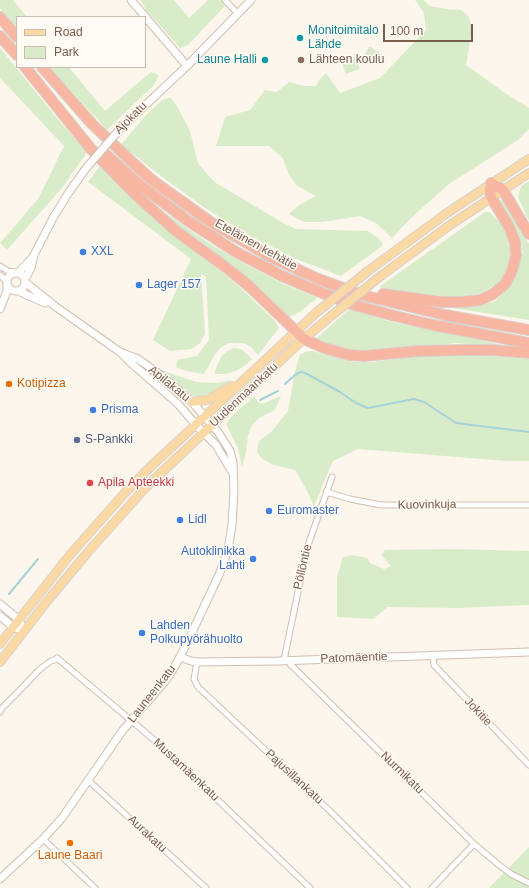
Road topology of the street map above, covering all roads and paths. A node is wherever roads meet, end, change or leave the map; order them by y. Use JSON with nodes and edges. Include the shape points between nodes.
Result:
{"nodes":[{"id":1,"x":131,"y":0,"type":"edge"},
{"id":2,"x":226,"y":0,"type":"edge"},
{"id":3,"x":251,"y":0,"type":"edge"},
{"id":4,"x":238,"y":14,"type":"junction"},
{"id":5,"x":145,"y":16,"type":"edge"},
{"id":6,"x":0,"y":17,"type":"edge"},
{"id":7,"x":146,"y":18,"type":"edge"},
{"id":8,"x":1,"y":37,"type":"edge"},
{"id":9,"x":16,"y":37,"type":"edge"},
{"id":10,"x":16,"y":55,"type":"edge"},
{"id":11,"x":187,"y":66,"type":"junction"},
{"id":12,"x":27,"y":68,"type":"edge"},
{"id":13,"x":27,"y":68,"type":"edge"},
{"id":14,"x":43,"y":68,"type":"edge"},
{"id":15,"x":529,"y":159,"type":"edge"},
{"id":16,"x":529,"y":173,"type":"edge"},
{"id":17,"x":491,"y":183,"type":"junction"},
{"id":18,"x":503,"y":190,"type":"junction"},
{"id":19,"x":491,"y":197,"type":"junction"},
{"id":20,"x":529,"y":234,"type":"edge"},
{"id":21,"x":34,"y":255,"type":"junction"},
{"id":22,"x":271,"y":257,"type":"junction"},
{"id":23,"x":0,"y":266,"type":"edge"},
{"id":24,"x":16,"y":272,"type":"junction"},
{"id":25,"x":0,"y":275,"type":"edge"},
{"id":26,"x":25,"y":281,"type":"junction"},
{"id":27,"x":7,"y":283,"type":"junction"},
{"id":28,"x":16,"y":291,"type":"junction"},
{"id":29,"x":1,"y":307,"type":"edge"},
{"id":30,"x":56,"y":307,"type":"junction"},
{"id":31,"x":529,"y":330,"type":"edge"},
{"id":32,"x":296,"y":331,"type":"junction"},
{"id":33,"x":304,"y":339,"type":"junction"},
{"id":34,"x":529,"y":343,"type":"edge"},
{"id":35,"x":120,"y":352,"type":"junction"},
{"id":36,"x":529,"y":353,"type":"edge"},
{"id":37,"x":247,"y":378,"type":"junction"},
{"id":38,"x":192,"y":402,"type":"junction"},
{"id":39,"x":205,"y":416,"type":"junction"},
{"id":40,"x":196,"y":425,"type":"junction"},
{"id":41,"x":212,"y":425,"type":"junction"},
{"id":42,"x":203,"y":433,"type":"junction"},
{"id":43,"x":233,"y":474,"type":"junction"},
{"id":44,"x":332,"y":477,"type":"dead end"},
{"id":45,"x":326,"y":492,"type":"junction"},
{"id":46,"x":529,"y":505,"type":"edge"},
{"id":47,"x":0,"y":604,"type":"edge"},
{"id":48,"x":15,"y":617,"type":"junction"},
{"id":49,"x":3,"y":619,"type":"edge"},
{"id":50,"x":13,"y":627,"type":"junction"},
{"id":51,"x":24,"y":630,"type":"junction"},
{"id":52,"x":0,"y":644,"type":"edge"},
{"id":53,"x":529,"y":652,"type":"edge"},
{"id":54,"x":433,"y":656,"type":"junction"},
{"id":55,"x":180,"y":657,"type":"junction"},
{"id":56,"x":287,"y":660,"type":"junction"},
{"id":57,"x":0,"y":662,"type":"edge"},
{"id":58,"x":198,"y":662,"type":"junction"},
{"id":59,"x":0,"y":712,"type":"edge"},
{"id":60,"x":132,"y":721,"type":"junction"},
{"id":61,"x":529,"y":765,"type":"edge"},
{"id":62,"x":89,"y":781,"type":"junction"},
{"id":63,"x":43,"y":839,"type":"junction"},
{"id":64,"x":474,"y":844,"type":"junction"},
{"id":65,"x":0,"y":879,"type":"edge"},
{"id":66,"x":529,"y":883,"type":"edge"},
{"id":67,"x":94,"y":888,"type":"edge"},
{"id":68,"x":206,"y":888,"type":"edge"},
{"id":69,"x":310,"y":888,"type":"edge"},
{"id":70,"x":407,"y":888,"type":"edge"},
{"id":71,"x":432,"y":888,"type":"edge"}],
"edges":[{"from":1,"to":5,"type":"street"},
{"from":2,"to":4,"type":"street"},
{"from":3,"to":4,"type":"street","name":"Ajokatu"},
{"from":4,"to":11,"type":"street","name":"Ajokatu"},
{"from":6,"to":9,"type":"highway"},
{"from":7,"to":11,"type":"street"},
{"from":8,"to":10,"type":"highway"},
{"from":11,"to":21,"type":"street","name":"Ajokatu","bridge":true,"via":[[120,129],[87,167],[53,218]]},
{"from":12,"to":32,"type":"highway","via":[[91,149],[134,193],[176,231],[245,282]]},
{"from":13,"to":34,"type":"highway","name":"Eteläinen kehätie","via":[[98,148],[140,185],[210,236],[258,264],[354,305],[433,325]]},
{"from":14,"to":22,"type":"highway","name":"Eteläinen kehätie","via":[[92,124],[153,181],[212,223]]},
{"from":15,"to":17,"type":"main road","name":"Uudenmaankatu"},
{"from":16,"to":18,"type":"main road","name":"Uudenmaankatu"},
{"from":17,"to":18,"type":"highway"},
{"from":17,"to":19,"type":"highway"},
{"from":17,"to":32,"type":"main road","name":"Uudenmaankatu","bridge":true,"via":[[368,271]]},
{"from":18,"to":19,"type":"main road","name":"Uudenmaankatu"},
{"from":18,"to":20,"type":"highway"},
{"from":19,"to":22,"type":"highway","via":[[509,227],[515,242],[516,256],[505,284],[480,300],[441,302],[396,296],[335,281]]},
{"from":19,"to":33,"type":"main road","name":"Uudenmaankatu","bridge":true,"via":[[382,275]]},
{"from":21,"to":24,"type":"street","name":"Ajokatu"},
{"from":21,"to":26,"type":"street","name":"Ajokatu"},
{"from":22,"to":31,"type":"highway","name":"Eteläinen kehätie","via":[[318,279],[362,294],[432,312]]},
{"from":23,"to":24,"type":"street"},
{"from":24,"to":26,"type":"street","via":[[23,275]]},
{"from":24,"to":27,"type":"street","via":[[8,276]]},
{"from":25,"to":27,"type":"street"},
{"from":26,"to":28,"type":"street","via":[[22,289]]},
{"from":26,"to":30,"type":"street","name":"Apilakatu"},
{"from":27,"to":28,"type":"street","via":[[9,288]]},
{"from":27,"to":29,"type":"street"},
{"from":28,"to":29,"type":"street"},
{"from":28,"to":30,"type":"street","name":"Apilakatu"},
{"from":30,"to":35,"type":"street","name":"Apilakatu"},
{"from":32,"to":33,"type":"highway"},
{"from":32,"to":37,"type":"main road","name":"Uudenmaankatu"},
{"from":33,"to":36,"type":"highway","via":[[324,348],[364,356],[462,350]]},
{"from":33,"to":41,"type":"main road","name":"Uudenmaankatu"},
{"from":35,"to":38,"type":"street","name":"Apilakatu","via":[[138,359]]},
{"from":35,"to":40,"type":"street","name":"Apilakatu","via":[[179,405]]},
{"from":37,"to":38,"type":"main road","via":[[207,400]]},
{"from":37,"to":39,"type":"main road","name":"Uudenmaankatu"},
{"from":38,"to":39,"type":"street","name":"Apilakatu"},
{"from":39,"to":40,"type":"main road","name":"Uudenmaankatu"},
{"from":39,"to":41,"type":"street","name":"Apilakatu"},
{"from":40,"to":42,"type":"street","name":"Apilakatu"},
{"from":40,"to":48,"type":"main road","name":"Uudenmaankatu","via":[[113,505]]},
{"from":41,"to":42,"type":"main road","name":"Uudenmaankatu"},
{"from":41,"to":43,"type":"street","name":"Launeenkatu","via":[[230,451]]},
{"from":42,"to":43,"type":"street","name":"Launeenkatu","via":[[216,446]]},
{"from":42,"to":51,"type":"main road","name":"Uudenmaankatu","via":[[120,515]]},
{"from":43,"to":55,"type":"street","name":"Launeenkatu","via":[[232,525],[228,550],[219,575]]},
{"from":44,"to":45,"type":"street","name":"Pöllöntie"},
{"from":45,"to":46,"type":"street","name":"Kuovinkuja","via":[[380,505]]},
{"from":45,"to":56,"type":"street","name":"Pöllöntie","via":[[307,548]]},
{"from":47,"to":48,"type":"street"},
{"from":48,"to":50,"type":"main road","name":"Uudenmaankatu"},
{"from":48,"to":51,"type":"street"},
{"from":49,"to":50,"type":"street"},
{"from":50,"to":51,"type":"street"},
{"from":50,"to":52,"type":"main road","name":"Uudenmaankatu"},
{"from":51,"to":57,"type":"main road","name":"Uudenmaankatu"},
{"from":53,"to":54,"type":"street","name":"Patomäentie"},
{"from":54,"to":56,"type":"street","name":"Patomäentie"},
{"from":54,"to":61,"type":"street","name":"Jokitie","via":[[434,665]]},
{"from":55,"to":58,"type":"street","name":"Patomäentie"},
{"from":55,"to":60,"type":"street","name":"Launeenkatu","via":[[166,680]]},
{"from":56,"to":58,"type":"street","name":"Patomäentie"},
{"from":56,"to":64,"type":"street","name":"Nurmikatu"},
{"from":58,"to":70,"type":"street","name":"Pajusillankatu","via":[[194,679],[198,687],[330,811]]},
{"from":59,"to":60,"type":"street","name":"Mustamäenkatu","via":[[40,669],[57,659]]},
{"from":60,"to":62,"type":"street","name":"Launeenkatu"},
{"from":60,"to":69,"type":"street","name":"Mustamäenkatu"},
{"from":62,"to":63,"type":"street","name":"Launeenkatu"},
{"from":62,"to":68,"type":"street","name":"Aurakatu"},
{"from":63,"to":65,"type":"street","name":"Launeenkatu"},
{"from":63,"to":67,"type":"street"},
{"from":64,"to":66,"type":"street","name":"Nurmikatu","via":[[499,865]]},
{"from":64,"to":71,"type":"street"}]}
